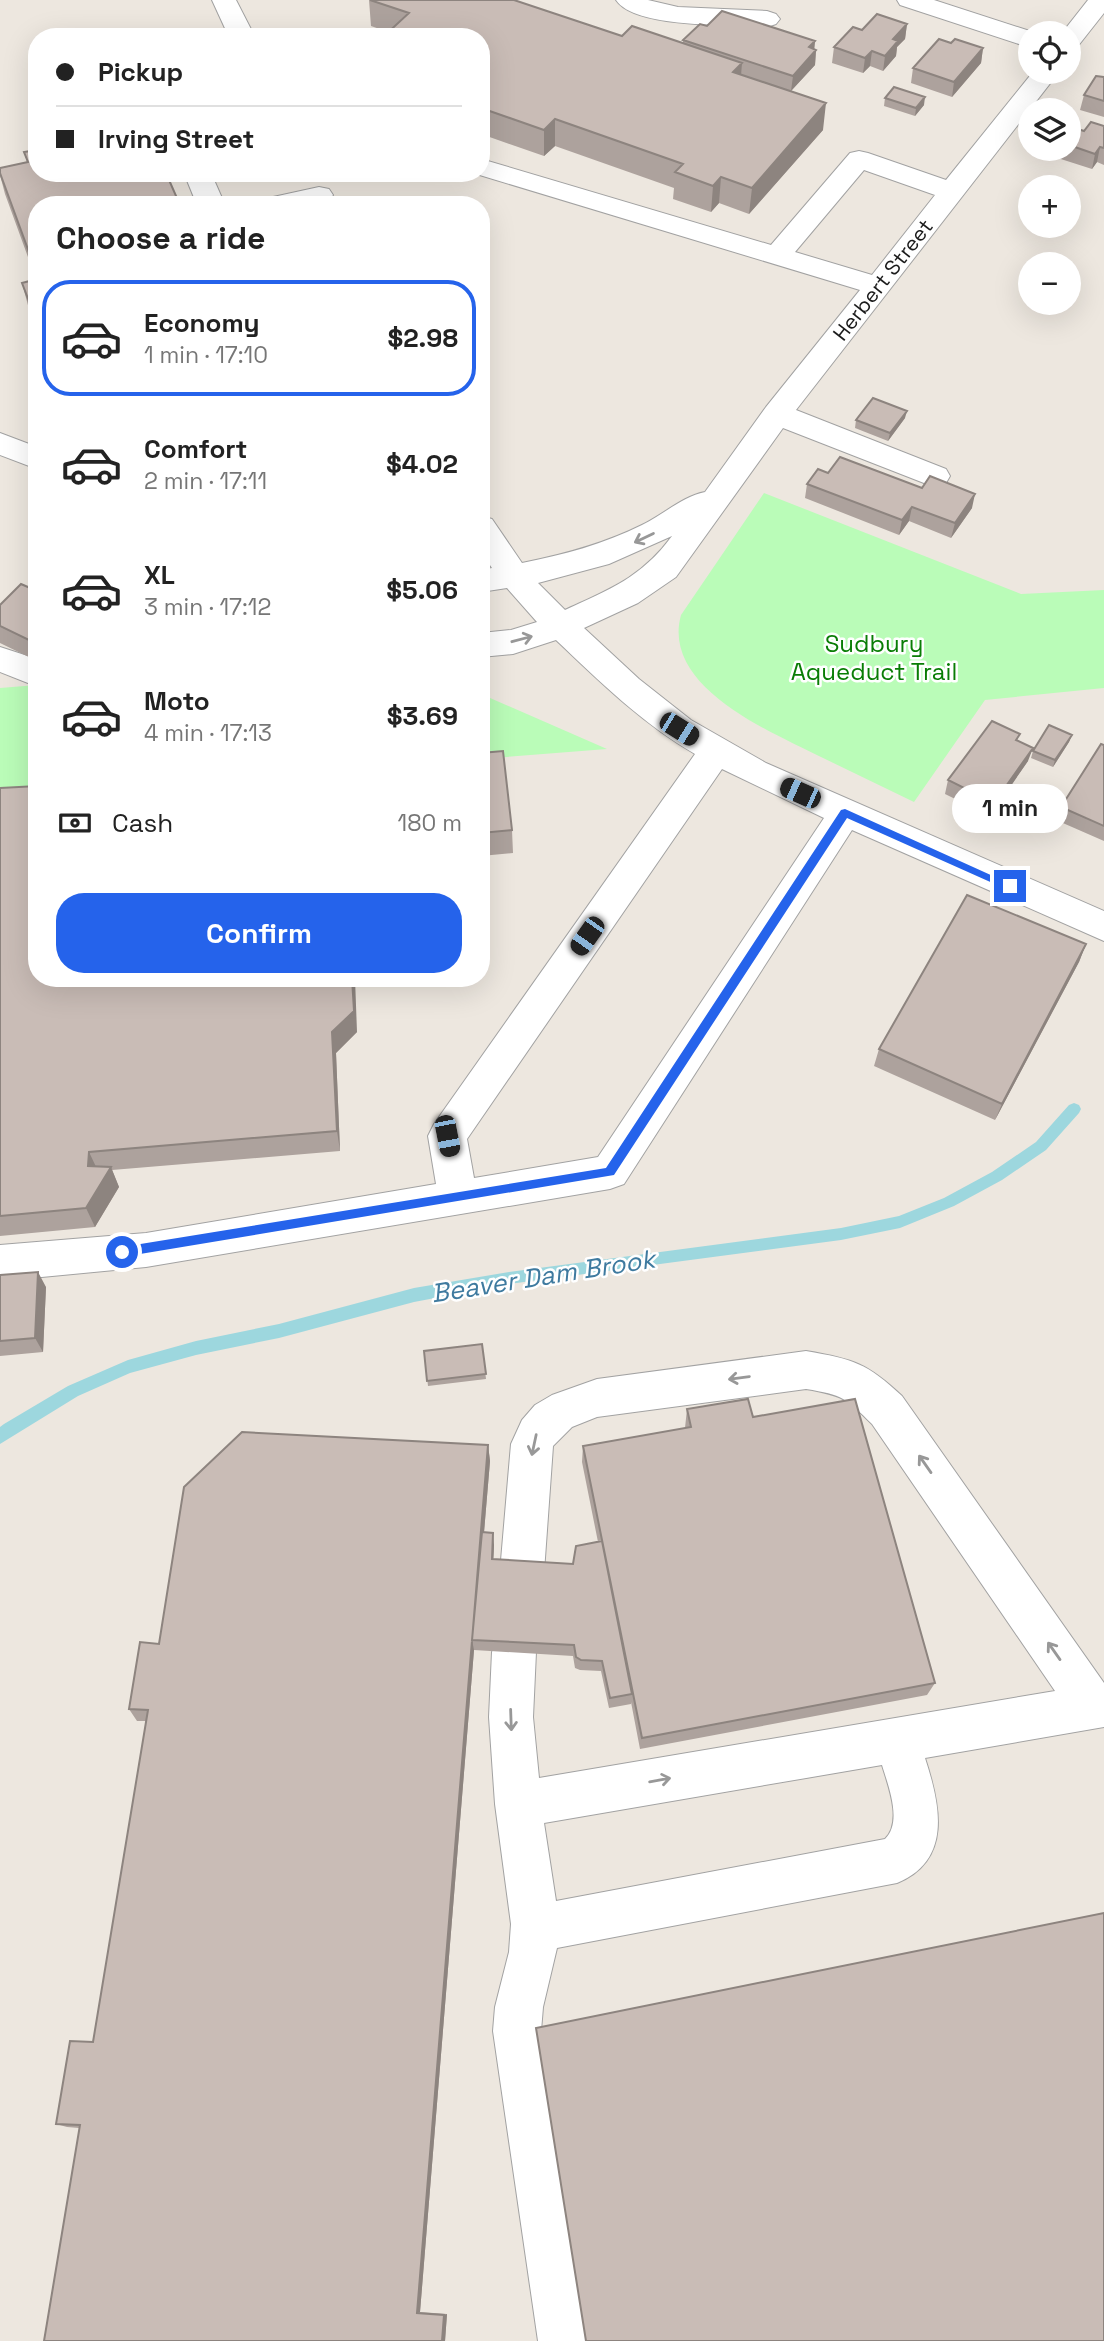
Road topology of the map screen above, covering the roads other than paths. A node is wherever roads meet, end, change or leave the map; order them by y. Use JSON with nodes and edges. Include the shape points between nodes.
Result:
{"nodes":[{"id":1,"x":224,"y":0,"type":"edge"},
{"id":2,"x":628,"y":0,"type":"edge"},
{"id":3,"x":909,"y":0,"type":"edge"},
{"id":4,"x":1101,"y":0,"type":"edge"},
{"id":5,"x":767,"y":19,"type":"dead end"},
{"id":6,"x":1081,"y":26,"type":"edge"},
{"id":7,"x":238,"y":28,"type":"edge"},
{"id":8,"x":1018,"y":36,"type":"edge"},
{"id":9,"x":1037,"y":84,"type":"edge"},
{"id":10,"x":490,"y":170,"type":"edge"},
{"id":11,"x":953,"y":191,"type":"junction"},
{"id":12,"x":776,"y":256,"type":"junction"},
{"id":13,"x":878,"y":286,"type":"junction"},
{"id":14,"x":777,"y":414,"type":"junction"},
{"id":15,"x":0,"y":443,"type":"edge"},
{"id":16,"x":28,"y":455,"type":"edge"},
{"id":17,"x":935,"y":476,"type":"edge"},
{"id":18,"x":722,"y":488,"type":"junction"},
{"id":19,"x":490,"y":540,"type":"edge"},
{"id":20,"x":514,"y":576,"type":"junction"},
{"id":21,"x":490,"y":580,"type":"edge"},
{"id":22,"x":561,"y":626,"type":"junction"},
{"id":23,"x":490,"y":644,"type":"edge"},
{"id":24,"x":0,"y":659,"type":"edge"},
{"id":25,"x":28,"y":671,"type":"edge"},
{"id":26,"x":716,"y":751,"type":"junction"},
{"id":27,"x":845,"y":813,"type":"junction"},
{"id":28,"x":1104,"y":927,"type":"edge"},
{"id":29,"x":458,"y":1198,"type":"junction"},
{"id":30,"x":0,"y":1263,"type":"edge"},
{"id":31,"x":522,"y":1572,"type":"edge"},
{"id":32,"x":514,"y":1652,"type":"edge"},
{"id":33,"x":1100,"y":1698,"type":"edge"},
{"id":34,"x":897,"y":1740,"type":"junction"},
{"id":35,"x":518,"y":1804,"type":"junction"},
{"id":36,"x":535,"y":1929,"type":"junction"},
{"id":37,"x":564,"y":2341,"type":"edge"}],
"edges":[{"from":1,"to":7,"type":"street"},
{"from":2,"to":5,"type":"street","via":[[649,12]]},
{"from":3,"to":8,"type":"street"},
{"from":4,"to":6,"type":"street"},
{"from":9,"to":11,"type":"street","name":"Herbert Street"},
{"from":10,"to":12,"type":"street"},
{"from":11,"to":12,"type":"street","via":[[859,159]]},
{"from":11,"to":13,"type":"street","name":"Herbert Street"},
{"from":12,"to":13,"type":"street"},
{"from":13,"to":14,"type":"street","name":"Herbert Street"},
{"from":14,"to":17,"type":"street"},
{"from":14,"to":18,"type":"street","name":"Herbert Street"},
{"from":15,"to":16,"type":"street"},
{"from":18,"to":20,"type":"street","name":"Herbert Street","one_way":true,"via":[[690,513],[636,542],[587,561]]},
{"from":18,"to":22,"type":"street","name":"Herbert Street","via":[[654,579]]},
{"from":19,"to":20,"type":"street"},
{"from":20,"to":21,"type":"street","name":"Herbert Street"},
{"from":20,"to":22,"type":"street"},
{"from":23,"to":22,"type":"street","name":"Herbert Street","one_way":true,"via":[[513,642]]},
{"from":22,"to":26,"type":"street","via":[[644,703]]},
{"from":24,"to":25,"type":"street"},
{"from":26,"to":27,"type":"street"},
{"from":26,"to":29,"type":"street","via":[[447,1136]]},
{"from":27,"to":28,"type":"street"},
{"from":27,"to":29,"type":"street","via":[[610,1172]]},
{"from":29,"to":30,"type":"street","via":[[146,1250]]},
{"from":33,"to":31,"type":"street","one_way":true,"via":[[887,1410],[862,1386],[825,1371],[786,1371],[597,1398],[546,1420],[532,1444]]},
{"from":32,"to":35,"type":"street","one_way":true,"via":[[511,1717]]},
{"from":33,"to":34,"type":"street"},
{"from":35,"to":34,"type":"street","one_way":true},
{"from":34,"to":36,"type":"street","via":[[917,1831],[897,1860]]},
{"from":35,"to":36,"type":"street"},
{"from":36,"to":37,"type":"street","via":[[533,1958],[516,2013],[517,2031]]}]}
